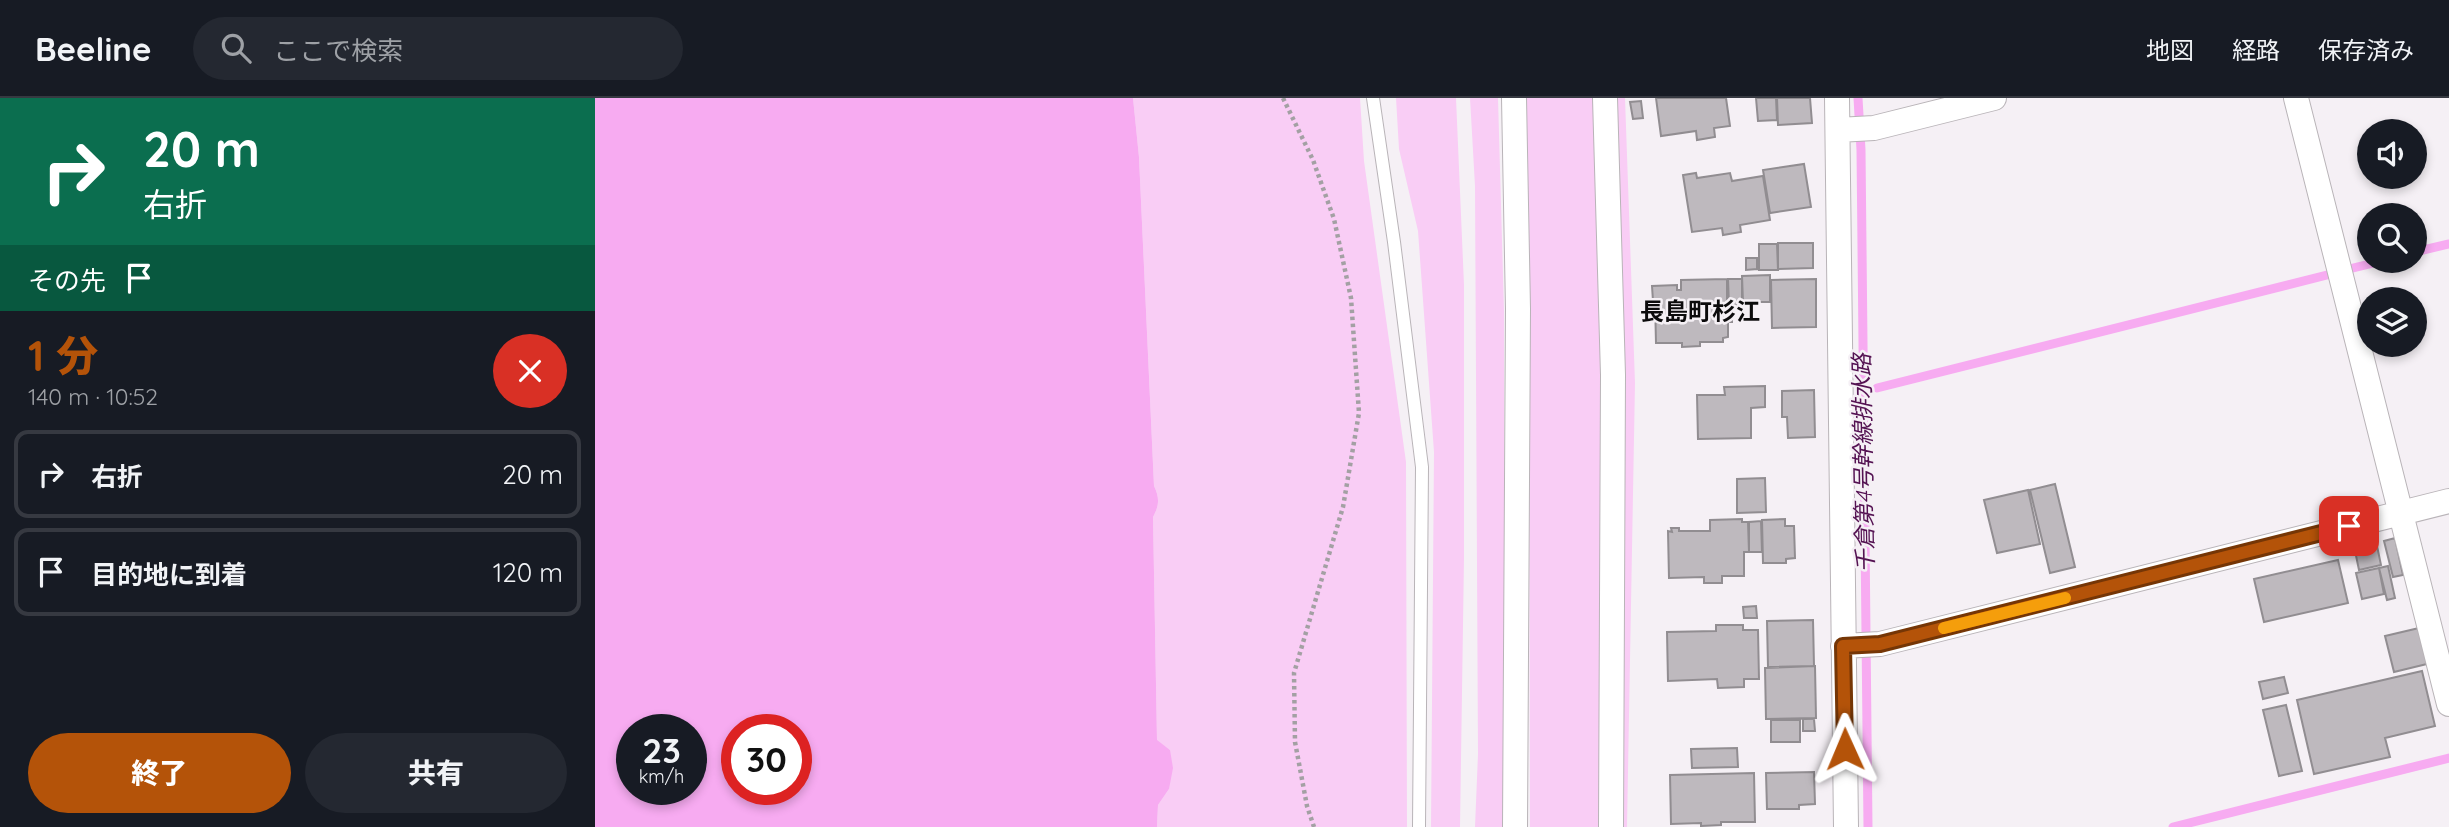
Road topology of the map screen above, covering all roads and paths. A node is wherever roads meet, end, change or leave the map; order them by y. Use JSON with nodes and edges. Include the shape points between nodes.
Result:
{"nodes":[{"id":1,"x":1283,"y":98,"type":"edge"},
{"id":2,"x":1373,"y":98,"type":"edge"},
{"id":3,"x":1514,"y":98,"type":"edge"},
{"id":4,"x":1605,"y":98,"type":"edge"},
{"id":5,"x":1837,"y":98,"type":"edge"},
{"id":6,"x":1994,"y":98,"type":"edge"},
{"id":7,"x":2295,"y":98,"type":"edge"},
{"id":8,"x":1842,"y":130,"type":"junction"},
{"id":9,"x":2449,"y":501,"type":"edge"},
{"id":10,"x":2401,"y":513,"type":"junction"},
{"id":11,"x":1848,"y":646,"type":"junction"},
{"id":12,"x":2449,"y":704,"type":"edge"},
{"id":13,"x":1314,"y":827,"type":"edge"},
{"id":14,"x":1419,"y":827,"type":"edge"},
{"id":15,"x":1515,"y":827,"type":"edge"},
{"id":16,"x":1611,"y":827,"type":"edge"},
{"id":17,"x":1846,"y":827,"type":"edge"}],
"edges":[{"from":1,"to":13,"type":"path","via":[[1313,160],[1333,219],[1351,298],[1359,413],[1343,507],[1294,673],[1295,742]]},
{"from":2,"to":14,"type":"lane","via":[[1422,467]]},
{"from":3,"to":15,"type":"street","via":[[1518,309]]},
{"from":4,"to":16,"type":"street","via":[[1613,375]]},
{"from":5,"to":8,"type":"street"},
{"from":6,"to":8,"type":"street","via":[[1874,128]]},
{"from":7,"to":10,"type":"street"},
{"from":8,"to":11,"type":"street"},
{"from":9,"to":10,"type":"street"},
{"from":10,"to":11,"type":"street","via":[[1880,644]]},
{"from":10,"to":12,"type":"street"},
{"from":11,"to":17,"type":"street"}]}
